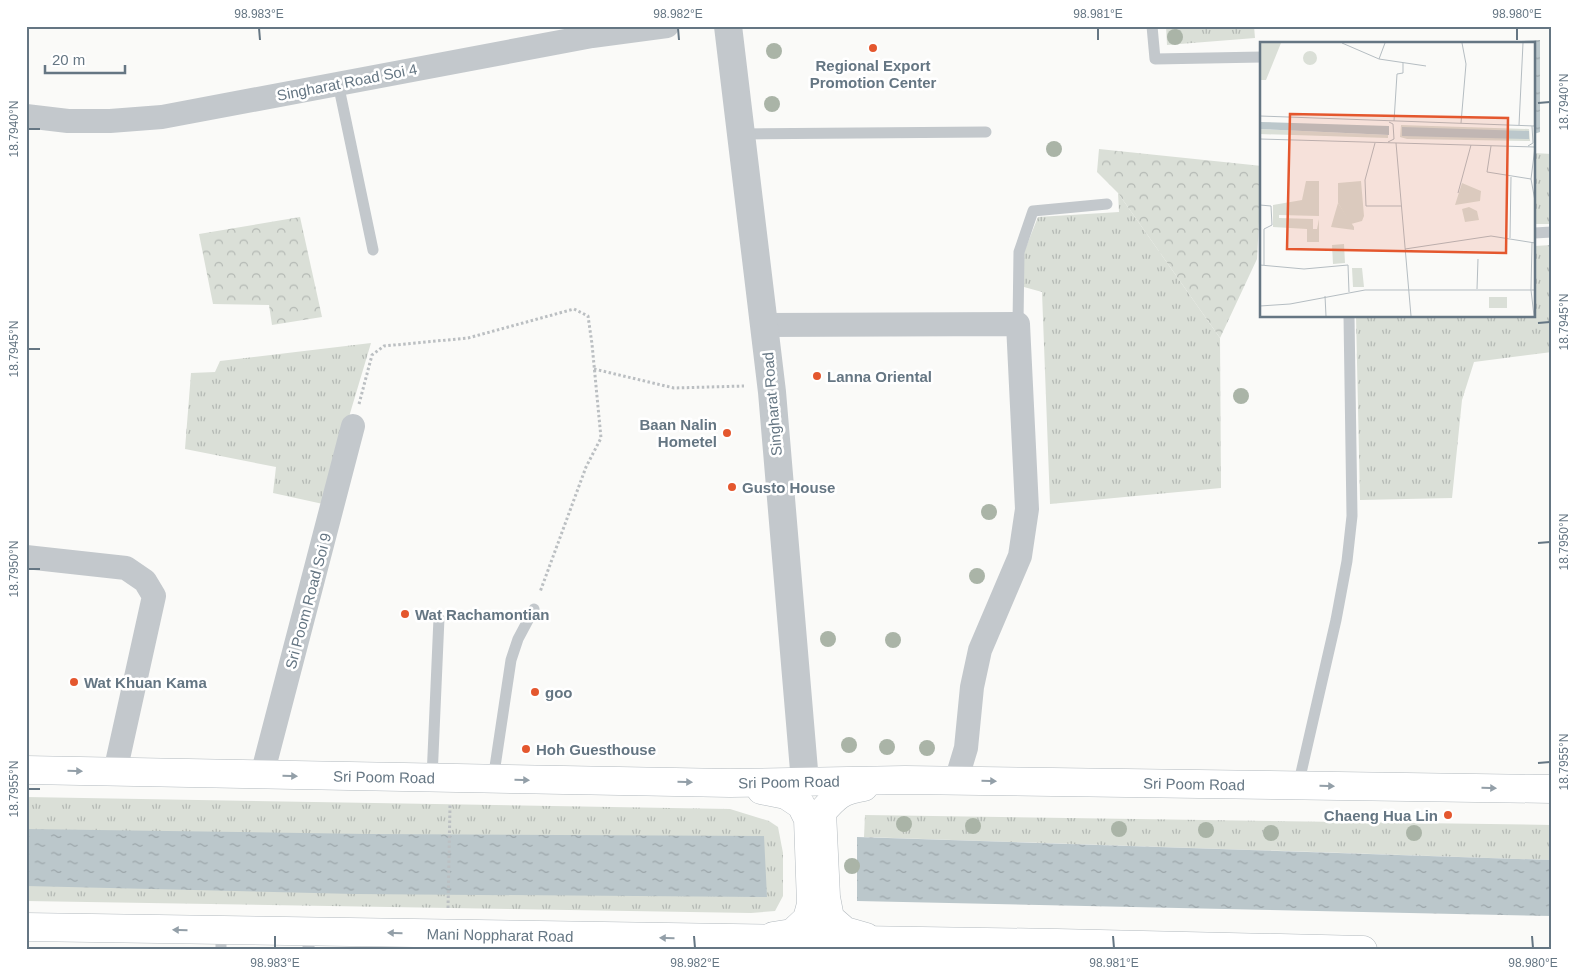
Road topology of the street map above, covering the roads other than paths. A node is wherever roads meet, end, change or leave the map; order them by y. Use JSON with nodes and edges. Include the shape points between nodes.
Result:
{"nodes":[{"id":1,"x":667,"y":26,"type":"edge"},
{"id":2,"x":728,"y":26,"type":"edge"},
{"id":3,"x":1152,"y":26,"type":"edge"},
{"id":4,"x":1260,"y":57,"type":"edge"},
{"id":5,"x":338,"y":83,"type":"junction"},
{"id":6,"x":26,"y":116,"type":"edge"},
{"id":7,"x":986,"y":132,"type":"dead end"},
{"id":8,"x":741,"y":134,"type":"junction"},
{"id":9,"x":1107,"y":204,"type":"dead end"},
{"id":10,"x":1552,"y":232,"type":"edge"},
{"id":11,"x":1536,"y":233,"type":"edge"},
{"id":12,"x":373,"y":250,"type":"dead end"},
{"id":13,"x":1349,"y":318,"type":"edge"},
{"id":14,"x":1018,"y":324,"type":"junction"},
{"id":15,"x":764,"y":325,"type":"junction"},
{"id":16,"x":354,"y":426,"type":"road end"},
{"id":17,"x":26,"y":557,"type":"edge"},
{"id":18,"x":534,"y":608,"type":"road end"},
{"id":19,"x":439,"y":618,"type":"dead end"},
{"id":20,"x":26,"y":770,"type":"edge"},
{"id":21,"x":115,"y":772,"type":"junction"},
{"id":22,"x":262,"y":775,"type":"junction"},
{"id":23,"x":432,"y":778,"type":"junction"},
{"id":24,"x":492,"y":780,"type":"junction"},
{"id":25,"x":905,"y":780,"type":"junction"},
{"id":26,"x":956,"y":781,"type":"junction"},
{"id":27,"x":805,"y":782,"type":"junction"},
{"id":28,"x":730,"y":783,"type":"junction"},
{"id":29,"x":1298,"y":786,"type":"junction"},
{"id":30,"x":1552,"y":789,"type":"edge"},
{"id":31,"x":815,"y":816,"type":"junction"},
{"id":32,"x":818,"y":901,"type":"junction"},
{"id":33,"x":26,"y":927,"type":"edge"},
{"id":34,"x":750,"y":939,"type":"junction"},
{"id":35,"x":222,"y":940,"type":"edge"},
{"id":36,"x":324,"y":941,"type":"edge"},
{"id":37,"x":882,"y":941,"type":"junction"},
{"id":38,"x":820,"y":945,"type":"edge"},
{"id":39,"x":971,"y":946,"type":"edge"},
{"id":40,"x":1025,"y":946,"type":"edge"},
{"id":41,"x":1231,"y":948,"type":"edge"},
{"id":42,"x":1363,"y":950,"type":"edge"}],
"edges":[{"from":1,"to":5,"type":"street","name":"Singharat Road Soi 4","via":[[592,36]]},
{"from":2,"to":8,"type":"street","name":"Singharat Road"},
{"from":3,"to":4,"type":"lane","via":[[1155,59]]},
{"from":5,"to":6,"type":"street","name":"Singharat Road Soi 4","via":[[162,117],[68,121]]},
{"from":5,"to":12,"type":"lane"},
{"from":7,"to":8,"type":"lane"},
{"from":8,"to":15,"type":"street","name":"Singharat Road"},
{"from":9,"to":14,"type":"lane","via":[[1033,211],[1019,252]]},
{"from":10,"to":11,"type":"lane"},
{"from":13,"to":29,"type":"lane","via":[[1352,516],[1336,620]]},
{"from":14,"to":15,"type":"street"},
{"from":14,"to":26,"type":"street","via":[[1027,509],[1020,556],[980,650],[972,687],[966,748]]},
{"from":15,"to":27,"type":"street","name":"Singharat Road"},
{"from":16,"to":22,"type":"street","name":"Sri Poom Road Soi 9"},
{"from":17,"to":21,"type":"street","via":[[126,568],[144,581],[154,596]]},
{"from":18,"to":24,"type":"lane","via":[[511,660]]},
{"from":19,"to":23,"type":"lane"},
{"from":20,"to":21,"type":"main road","name":"Sri Poom Road","one_way":true},
{"from":21,"to":22,"type":"main road","name":"Sri Poom Road"},
{"from":22,"to":23,"type":"main road","name":"Sri Poom Road","one_way":true},
{"from":23,"to":24,"type":"main road","name":"Sri Poom Road"},
{"from":24,"to":28,"type":"main road","name":"Sri Poom Road","one_way":true},
{"from":25,"to":26,"type":"main road","name":"Sri Poom Road"},
{"from":25,"to":27,"type":"main road","name":"Sri Poom Road"},
{"from":25,"to":31,"type":"main road","via":[[850,790],[835,796]]},
{"from":26,"to":29,"type":"main road","name":"Sri Poom Road","one_way":true},
{"from":27,"to":28,"type":"main road","name":"Sri Poom Road"},
{"from":28,"to":31,"type":"main road","via":[[786,795]]},
{"from":29,"to":30,"type":"main road","name":"Sri Poom Road","one_way":true},
{"from":31,"to":32,"type":"main road"},
{"from":32,"to":34,"type":"main road","via":[[807,919],[792,933]]},
{"from":32,"to":37,"type":"main road","via":[[845,931]]},
{"from":35,"to":33,"type":"main road","name":"Mani Noppharat Road","one_way":true},
{"from":34,"to":36,"type":"main road","name":"Mani Noppharat Road","one_way":true},
{"from":34,"to":38,"type":"main road","name":"Mani Noppharat Road"},
{"from":35,"to":36,"type":"main road","name":"Mani Noppharat Road"},
{"from":37,"to":38,"type":"main road","name":"Mani Noppharat Road"},
{"from":37,"to":39,"type":"main road","name":"Mani Noppharat Road"},
{"from":39,"to":40,"type":"main road","name":"Mani Noppharat Road"},
{"from":40,"to":41,"type":"main road","name":"Mani Noppharat Road"},
{"from":41,"to":42,"type":"main road","name":"Mani Noppharat Road"}]}
